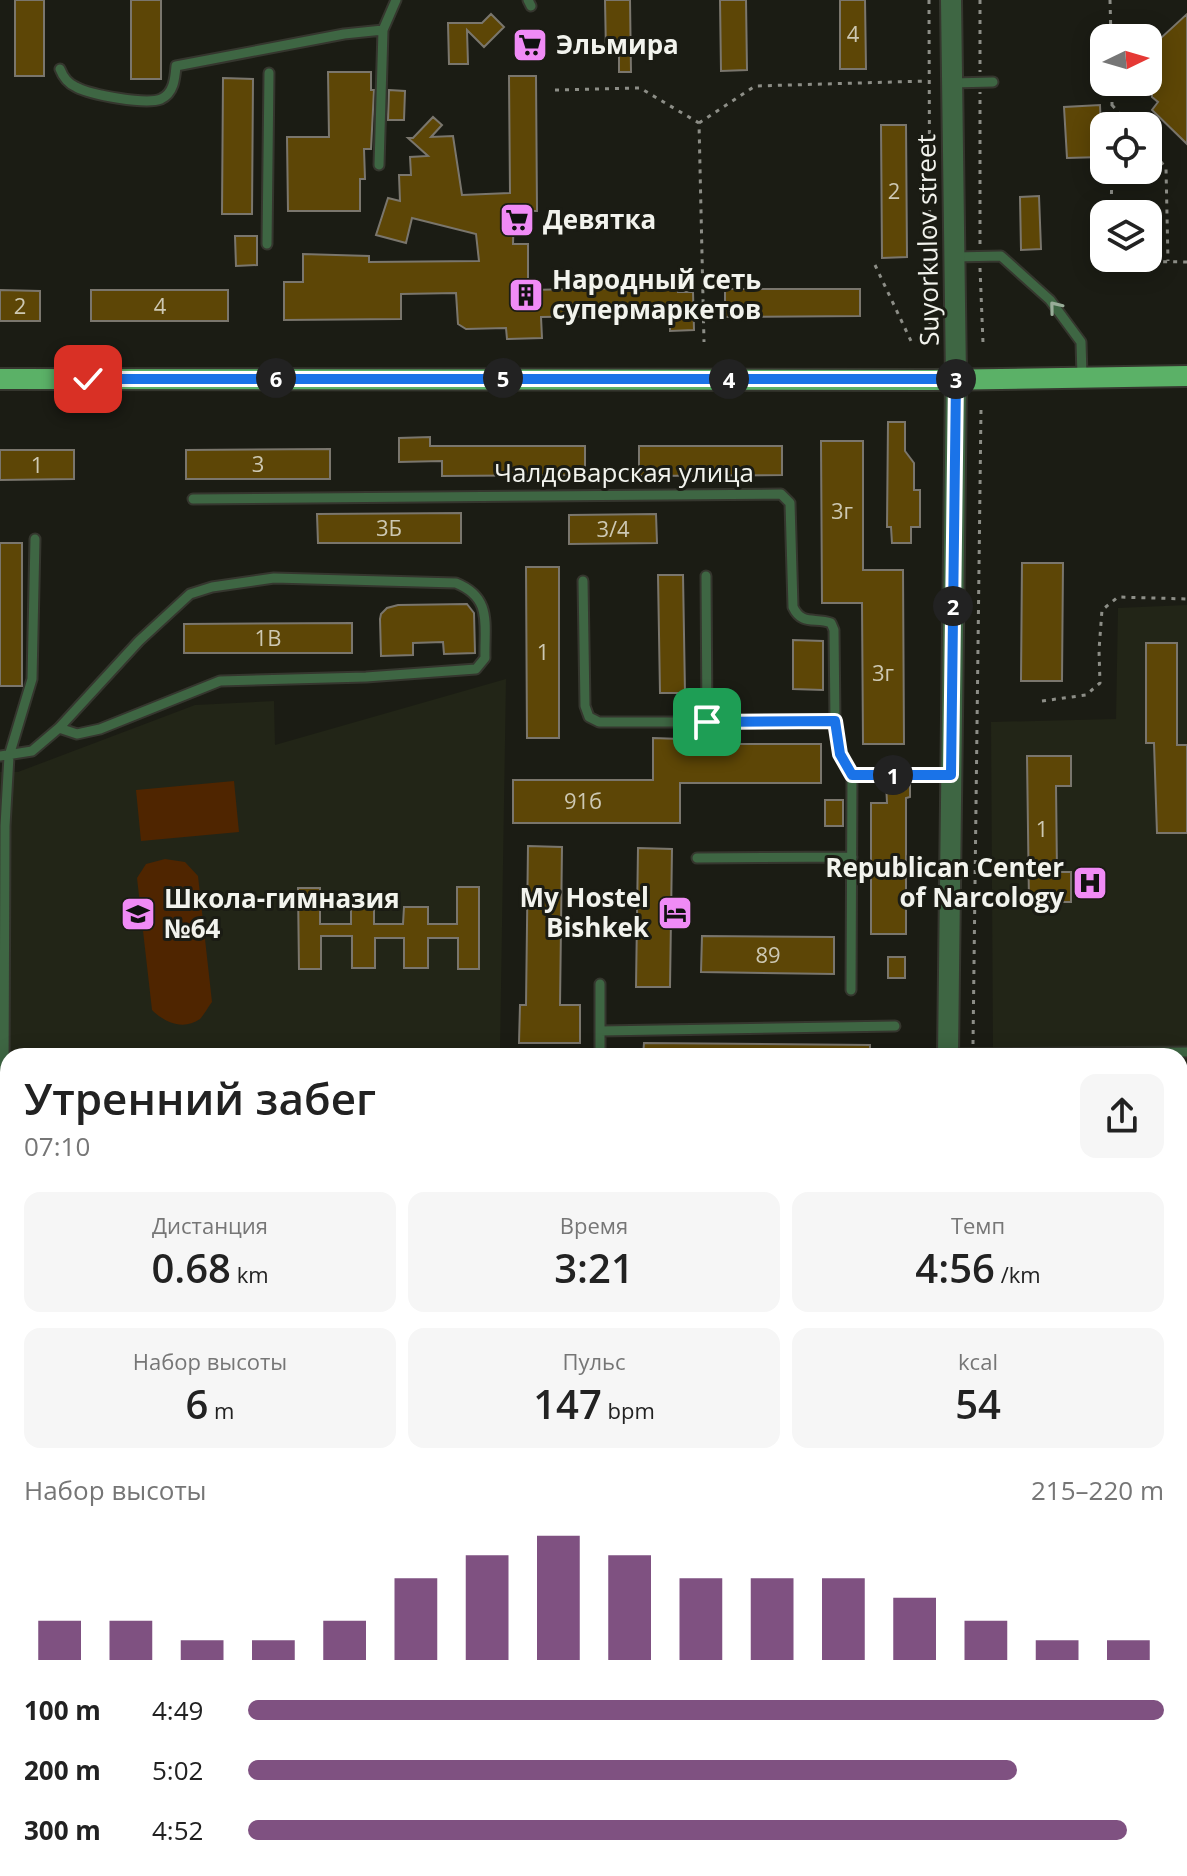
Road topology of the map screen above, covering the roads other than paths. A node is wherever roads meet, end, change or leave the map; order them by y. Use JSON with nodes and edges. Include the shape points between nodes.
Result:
{"nodes":[{"id":1,"x":396,"y":0,"type":"edge"},
{"id":2,"x":951,"y":0,"type":"edge"},
{"id":3,"x":383,"y":30,"type":"junction"},
{"id":4,"x":60,"y":69,"type":"dead end"},
{"id":5,"x":269,"y":73,"type":"dead end"},
{"id":6,"x":993,"y":82,"type":"dead end"},
{"id":7,"x":952,"y":83,"type":"junction"},
{"id":8,"x":379,"y":165,"type":"dead end"},
{"id":9,"x":267,"y":244,"type":"dead end"},
{"id":10,"x":955,"y":257,"type":"junction"},
{"id":11,"x":1082,"y":376,"type":"junction"},
{"id":12,"x":1187,"y":376,"type":"edge"},
{"id":13,"x":0,"y":379,"type":"edge"},
{"id":14,"x":956,"y":379,"type":"junction"},
{"id":15,"x":193,"y":499,"type":"dead end"},
{"id":16,"x":35,"y":539,"type":"dead end"},
{"id":17,"x":706,"y":576,"type":"dead end"},
{"id":18,"x":583,"y":581,"type":"dead end"},
{"id":19,"x":835,"y":721,"type":"junction"},
{"id":20,"x":707,"y":722,"type":"junction"},
{"id":21,"x":59,"y":728,"type":"junction"},
{"id":22,"x":4,"y":756,"type":"edge"},
{"id":23,"x":852,"y":775,"type":"junction"},
{"id":24,"x":951,"y":775,"type":"junction"},
{"id":25,"x":852,"y":857,"type":"junction"},
{"id":26,"x":697,"y":858,"type":"dead end"},
{"id":27,"x":600,"y":984,"type":"dead end"},
{"id":28,"x":851,"y":990,"type":"dead end"},
{"id":29,"x":895,"y":1026,"type":"dead end"},
{"id":30,"x":600,"y":1031,"type":"junction"},
{"id":31,"x":4,"y":1048,"type":"edge"},
{"id":32,"x":600,"y":1048,"type":"edge"},
{"id":33,"x":948,"y":1048,"type":"edge"}],
"edges":[{"from":1,"to":3,"type":"lane"},
{"from":2,"to":7,"type":"street","name":"Suyorkulov street"},
{"from":3,"to":4,"type":"lane","via":[[176,66],[175,81],[161,99],[132,100],[77,88]]},
{"from":3,"to":8,"type":"lane"},
{"from":5,"to":9,"type":"lane"},
{"from":6,"to":7,"type":"lane"},
{"from":7,"to":10,"type":"street","name":"Suyorkulov street"},
{"from":11,"to":10,"type":"lane","one_way":true,"via":[[1081,342],[1050,300],[1001,256]]},
{"from":10,"to":14,"type":"street","name":"Suyorkulov street"},
{"from":11,"to":12,"type":"main road"},
{"from":11,"to":14,"type":"main road"},
{"from":13,"to":14,"type":"main road"},
{"from":14,"to":24,"type":"street","name":"Suyorkulov street"},
{"from":15,"to":19,"type":"lane","name":"Чалдоварская улица","via":[[781,494],[790,503],[793,607],[797,617],[831,623],[834,630]]},
{"from":16,"to":22,"type":"lane","via":[[32,679]]},
{"from":17,"to":20,"type":"lane"},
{"from":18,"to":20,"type":"lane","via":[[589,717],[599,722]]},
{"from":19,"to":20,"type":"lane"},
{"from":19,"to":23,"type":"lane","name":"Чалдоварская улица","via":[[840,754]]},
{"from":21,"to":21,"type":"lane","via":[[139,641],[190,594],[212,587],[274,578],[456,583],[474,591],[483,610],[485,658],[476,669],[220,681],[100,729],[77,734]]},
{"from":21,"to":22,"type":"lane","via":[[32,751]]},
{"from":22,"to":31,"type":"lane"},
{"from":23,"to":24,"type":"lane"},
{"from":23,"to":25,"type":"lane"},
{"from":24,"to":33,"type":"street","name":"Suyorkulov street"},
{"from":25,"to":26,"type":"lane"},
{"from":25,"to":28,"type":"lane"},
{"from":27,"to":30,"type":"lane"},
{"from":29,"to":30,"type":"lane"},
{"from":30,"to":32,"type":"lane"}]}
